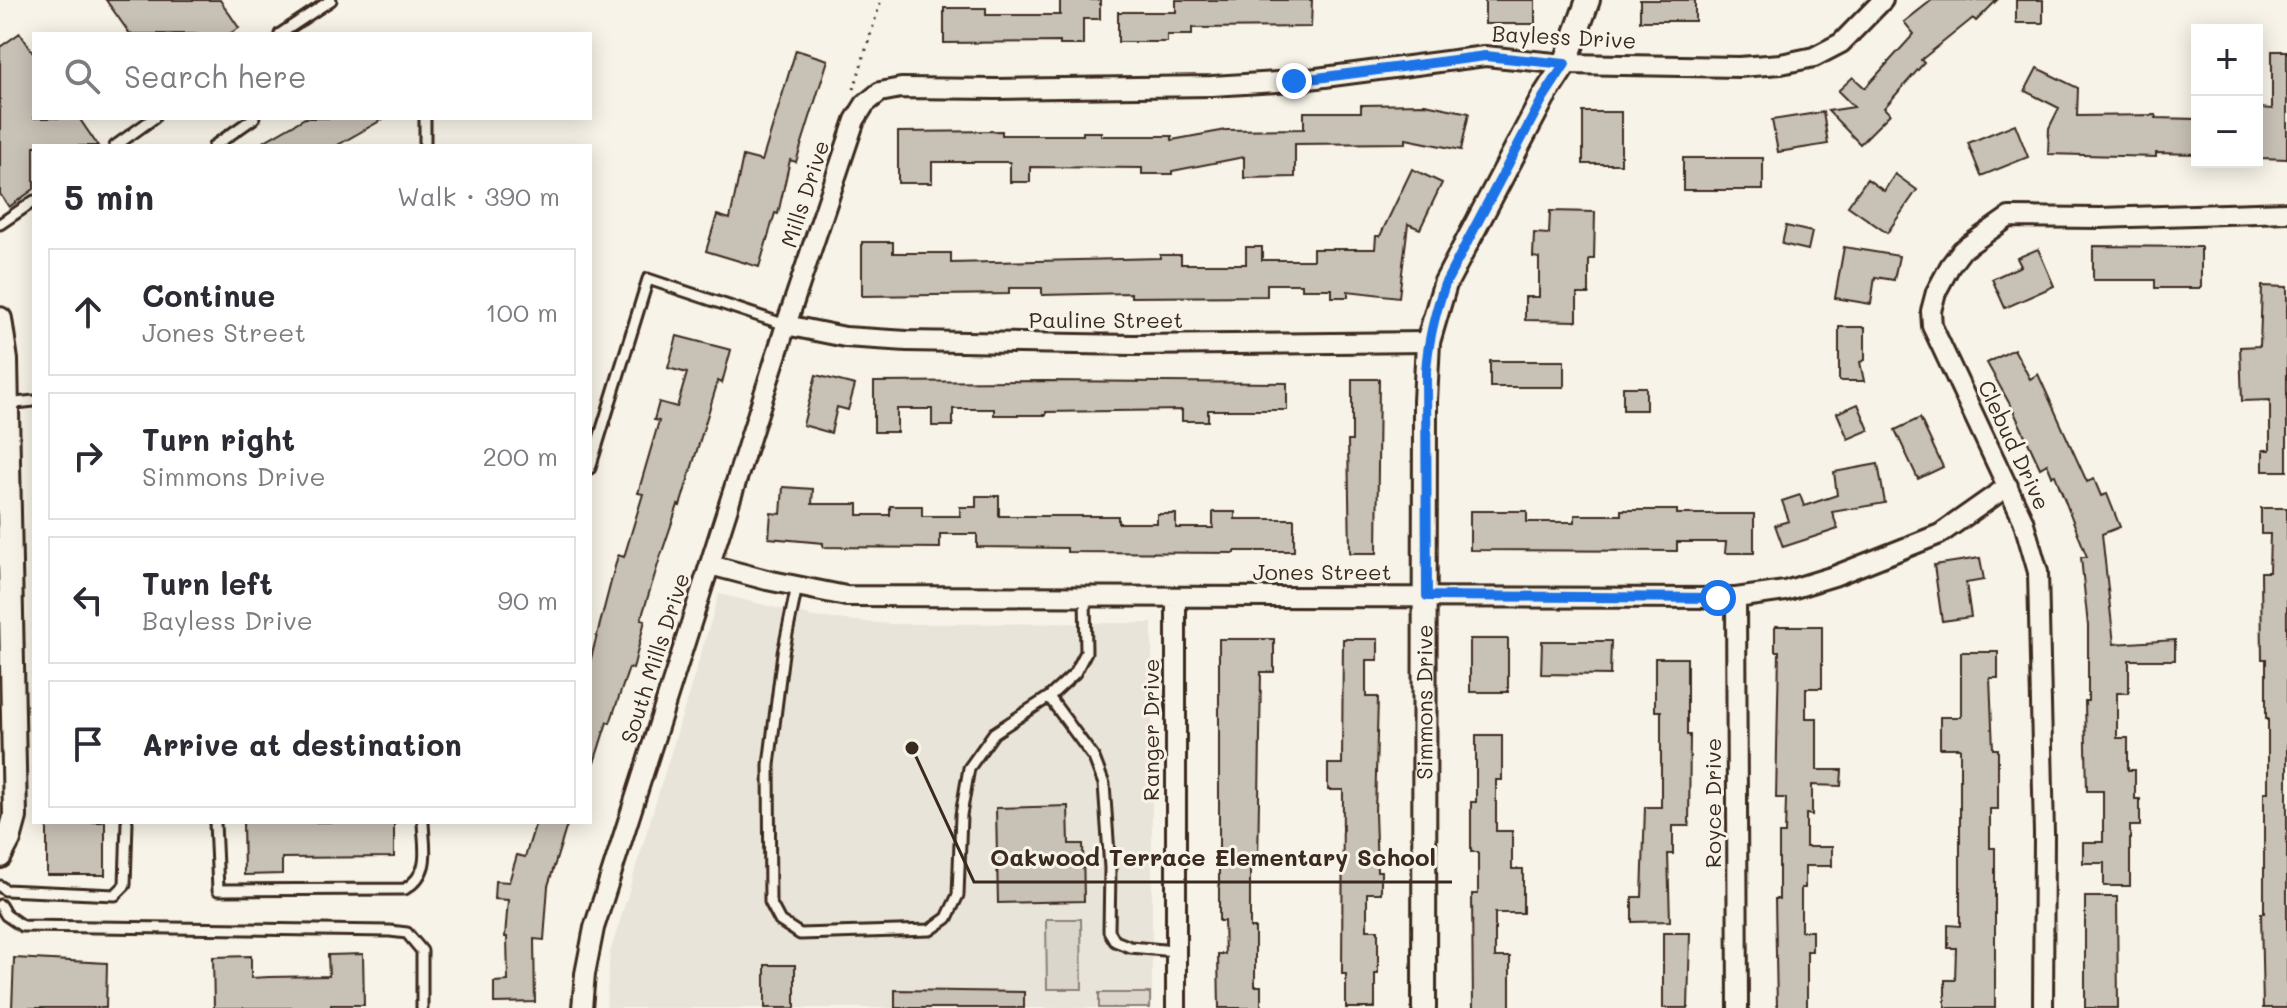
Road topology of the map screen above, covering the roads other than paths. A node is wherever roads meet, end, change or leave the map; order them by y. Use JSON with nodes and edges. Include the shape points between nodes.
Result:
{"nodes":[{"id":1,"x":1588,"y":0,"type":"edge"},
{"id":2,"x":1858,"y":0,"type":"edge"},
{"id":3,"x":1883,"y":0,"type":"edge"},
{"id":4,"x":325,"y":2,"type":"edge"},
{"id":5,"x":1858,"y":25,"type":"junction"},
{"id":6,"x":283,"y":32,"type":"edge"},
{"id":7,"x":1565,"y":64,"type":"junction"},
{"id":8,"x":886,"y":90,"type":"joint"},
{"id":9,"x":151,"y":120,"type":"edge"},
{"id":10,"x":251,"y":120,"type":"edge"},
{"id":11,"x":425,"y":120,"type":"edge"},
{"id":12,"x":118,"y":144,"type":"edge"},
{"id":13,"x":217,"y":144,"type":"edge"},
{"id":14,"x":425,"y":144,"type":"edge"},
{"id":15,"x":32,"y":202,"type":"edge"},
{"id":16,"x":2287,"y":212,"type":"edge"},
{"id":17,"x":0,"y":224,"type":"edge"},
{"id":18,"x":0,"y":319,"type":"edge"},
{"id":19,"x":786,"y":325,"type":"junction"},
{"id":20,"x":1428,"y":342,"type":"junction"},
{"id":21,"x":32,"y":401,"type":"edge"},
{"id":22,"x":7,"y":404,"type":"junction"},
{"id":23,"x":592,"y":461,"type":"edge"},
{"id":24,"x":2008,"y":486,"type":"junction"},
{"id":25,"x":710,"y":565,"type":"junction"},
{"id":26,"x":797,"y":586,"type":"junction"},
{"id":27,"x":1427,"y":596,"type":"junction"},
{"id":28,"x":1085,"y":597,"type":"junction"},
{"id":29,"x":1176,"y":597,"type":"junction"},
{"id":30,"x":1736,"y":598,"type":"junction"},
{"id":31,"x":1049,"y":697,"type":"junction"},
{"id":32,"x":127,"y":824,"type":"edge"},
{"id":33,"x":215,"y":824,"type":"edge"},
{"id":34,"x":423,"y":824,"type":"edge"},
{"id":35,"x":0,"y":856,"type":"edge"},
{"id":36,"x":0,"y":886,"type":"edge"},
{"id":37,"x":0,"y":905,"type":"edge"},
{"id":38,"x":1175,"y":951,"type":"junction"},
{"id":39,"x":422,"y":1008,"type":"edge"},
{"id":40,"x":582,"y":1008,"type":"edge"},
{"id":41,"x":1176,"y":1008,"type":"edge"},
{"id":42,"x":1424,"y":1008,"type":"edge"},
{"id":43,"x":1738,"y":1008,"type":"edge"},
{"id":44,"x":2043,"y":1008,"type":"edge"}],
"edges":[{"from":1,"to":7,"type":"street","name":"Simmons Drive"},
{"from":2,"to":5,"type":"street"},
{"from":3,"to":5,"type":"street","name":"Bayless Drive"},
{"from":4,"to":6,"type":"lane"},
{"from":5,"to":7,"type":"street","name":"Bayless Drive","via":[[1841,43],[1814,57],[1781,64]]},
{"from":7,"to":8,"type":"street","name":"Bayless Drive","via":[[1485,56],[1212,86]]},
{"from":7,"to":20,"type":"street","name":"Simmons Drive","via":[[1445,284]]},
{"from":8,"to":19,"type":"street","name":"Mills Drive","via":[[865,104],[855,120]]},
{"from":9,"to":12,"type":"lane"},
{"from":10,"to":13,"type":"lane"},
{"from":11,"to":14,"type":"lane"},
{"from":15,"to":17,"type":"lane"},
{"from":16,"to":24,"type":"street","name":"Clebud Drive","via":[[2009,217],[1962,250],[1936,292],[1932,326]]},
{"from":18,"to":22,"type":"street"},
{"from":19,"to":20,"type":"street","name":"Pauline Street","via":[[845,337],[907,341]]},
{"from":19,"to":23,"type":"lane","via":[[648,279]]},
{"from":19,"to":25,"type":"street","name":"South Mills Drive"},
{"from":20,"to":27,"type":"street","name":"Simmons Drive"},
{"from":21,"to":22,"type":"lane"},
{"from":22,"to":35,"type":"street","via":[[15,817]]},
{"from":24,"to":30,"type":"street","name":"Jones Street","via":[[1940,534],[1834,576]]},
{"from":24,"to":44,"type":"street","name":"Clebud Drive","via":[[2038,572]]},
{"from":25,"to":26,"type":"street","name":"Jones Street"},
{"from":25,"to":40,"type":"street","name":"South Mills Drive","via":[[594,928]]},
{"from":26,"to":28,"type":"street","name":"Jones Street","via":[[846,596]]},
{"from":26,"to":31,"type":"lane","via":[[769,765],[770,902],[780,921],[800,934],[930,930],[947,918],[958,895],[969,768],[994,733]]},
{"from":27,"to":29,"type":"street","name":"Jones Street"},
{"from":27,"to":30,"type":"street","name":"Jones Street"},
{"from":27,"to":42,"type":"street","name":"Simmons Drive"},
{"from":28,"to":29,"type":"street","name":"Jones Street"},
{"from":28,"to":31,"type":"lane","via":[[1086,652],[1075,673]]},
{"from":29,"to":38,"type":"street","name":"Ranger Drive"},
{"from":30,"to":43,"type":"street","name":"Royce Drive"},
{"from":31,"to":38,"type":"lane","via":[[1094,758],[1104,784],[1109,931],[1115,941],[1130,947]]},
{"from":32,"to":36,"type":"lane","via":[[125,885],[115,895]]},
{"from":33,"to":34,"type":"lane","via":[[218,890],[405,889],[424,870]]},
{"from":37,"to":39,"type":"lane","via":[[22,926],[407,933],[422,951]]},
{"from":38,"to":41,"type":"street","name":"Ranger Drive"}]}
